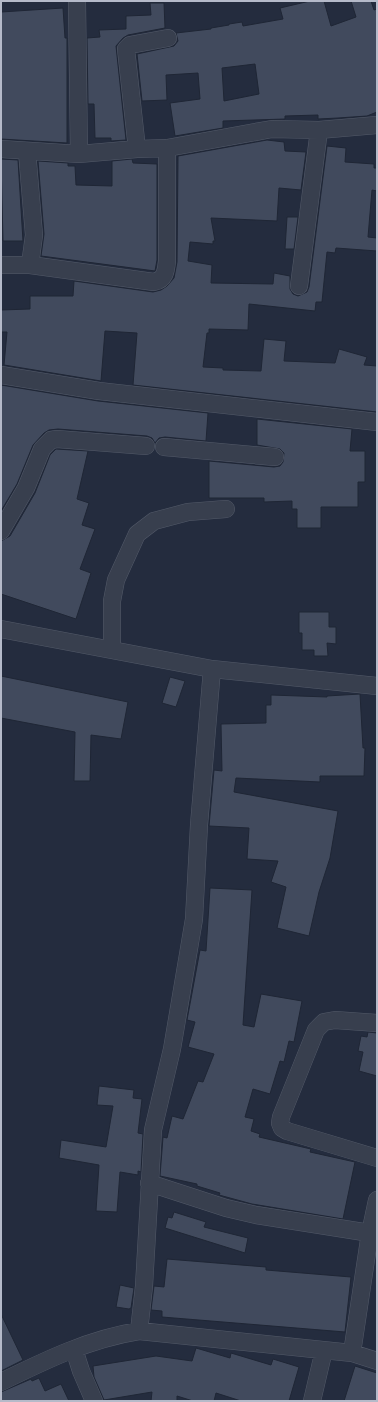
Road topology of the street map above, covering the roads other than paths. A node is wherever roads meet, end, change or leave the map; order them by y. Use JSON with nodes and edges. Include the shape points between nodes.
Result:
{"nodes":[{"id":1,"x":77,"y":1,"type":"edge"},
{"id":2,"x":168,"y":38,"type":"dead end"},
{"id":3,"x":377,"y":125,"type":"edge"},
{"id":4,"x":319,"y":130,"type":"junction"},
{"id":5,"x":167,"y":148,"type":"junction"},
{"id":6,"x":1,"y":149,"type":"edge"},
{"id":7,"x":137,"y":149,"type":"junction"},
{"id":8,"x":27,"y":151,"type":"junction"},
{"id":9,"x":79,"y":154,"type":"junction"},
{"id":10,"x":1,"y":265,"type":"edge"},
{"id":11,"x":30,"y":265,"type":"junction"},
{"id":12,"x":299,"y":286,"type":"dead end"},
{"id":13,"x":1,"y":374,"type":"edge"},
{"id":14,"x":377,"y":422,"type":"edge"},
{"id":15,"x":146,"y":446,"type":"dead end"},
{"id":16,"x":164,"y":447,"type":"dead end"},
{"id":17,"x":275,"y":457,"type":"dead end"},
{"id":18,"x":226,"y":510,"type":"dead end"},
{"id":19,"x":1,"y":531,"type":"edge"},
{"id":20,"x":1,"y":629,"type":"edge"},
{"id":21,"x":112,"y":650,"type":"junction"},
{"id":22,"x":212,"y":669,"type":"junction"},
{"id":23,"x":377,"y":686,"type":"edge"},
{"id":24,"x":377,"y":1023,"type":"edge"},
{"id":25,"x":377,"y":1158,"type":"edge"},
{"id":26,"x":149,"y":1183,"type":"junction"},
{"id":27,"x":377,"y":1200,"type":"edge"},
{"id":28,"x":373,"y":1234,"type":"edge"},
{"id":29,"x":139,"y":1331,"type":"junction"},
{"id":30,"x":74,"y":1349,"type":"junction"},
{"id":31,"x":324,"y":1350,"type":"junction"},
{"id":32,"x":352,"y":1353,"type":"junction"},
{"id":33,"x":377,"y":1361,"type":"edge"},
{"id":34,"x":1,"y":1382,"type":"edge"},
{"id":35,"x":94,"y":1401,"type":"edge"},
{"id":36,"x":312,"y":1401,"type":"edge"}],
"edges":[{"from":1,"to":9,"type":"street"},
{"from":2,"to":7,"type":"street","via":[[130,45],[126,49]]},
{"from":3,"to":4,"type":"street"},
{"from":4,"to":5,"type":"street","via":[[272,130]]},
{"from":4,"to":12,"type":"street"},
{"from":5,"to":7,"type":"street"},
{"from":5,"to":11,"type":"street","via":[[167,261],[166,272],[160,280],[154,282]]},
{"from":6,"to":8,"type":"street"},
{"from":7,"to":9,"type":"street"},
{"from":8,"to":9,"type":"street"},
{"from":8,"to":11,"type":"street","via":[[34,235]]},
{"from":10,"to":11,"type":"street"},
{"from":13,"to":14,"type":"street","via":[[99,391]]},
{"from":15,"to":19,"type":"street","via":[[51,440],[42,449],[26,488]]},
{"from":16,"to":17,"type":"street"},
{"from":18,"to":21,"type":"street","via":[[188,512],[161,519],[154,521],[137,534],[116,580],[112,601]]},
{"from":20,"to":21,"type":"street"},
{"from":21,"to":22,"type":"street"},
{"from":22,"to":23,"type":"street"},
{"from":22,"to":26,"type":"street","via":[[194,918],[172,1049],[152,1130]]},
{"from":24,"to":25,"type":"street","via":[[335,1020],[324,1022],[316,1030],[280,1123],[287,1131]]},
{"from":26,"to":28,"type":"street","via":[[256,1215]]},
{"from":26,"to":29,"type":"street"},
{"from":27,"to":28,"type":"street"},
{"from":28,"to":32,"type":"street"},
{"from":29,"to":30,"type":"street","via":[[115,1335]]},
{"from":29,"to":31,"type":"street"},
{"from":30,"to":34,"type":"street","via":[[62,1352]]},
{"from":30,"to":35,"type":"street"},
{"from":31,"to":32,"type":"street"},
{"from":31,"to":36,"type":"street"},
{"from":32,"to":33,"type":"street"}]}
